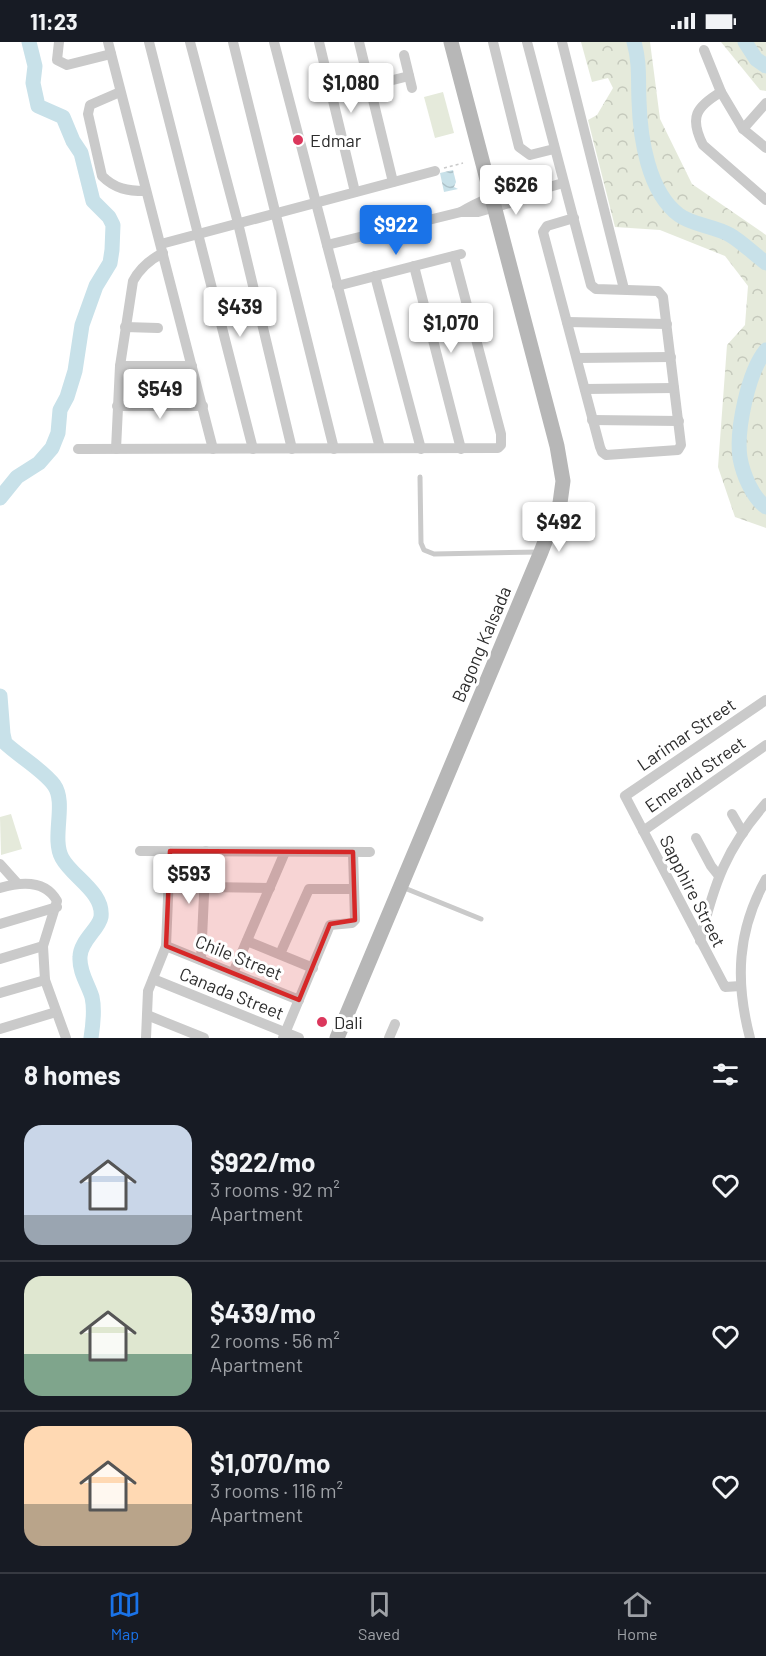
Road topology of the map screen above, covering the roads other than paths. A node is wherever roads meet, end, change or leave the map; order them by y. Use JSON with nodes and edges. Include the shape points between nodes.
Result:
{"nodes":[{"id":1,"x":59,"y":42,"type":"edge"},
{"id":2,"x":108,"y":42,"type":"edge"},
{"id":3,"x":149,"y":42,"type":"edge"},
{"id":4,"x":190,"y":42,"type":"edge"},
{"id":5,"x":233,"y":42,"type":"edge"},
{"id":6,"x":274,"y":42,"type":"edge"},
{"id":7,"x":319,"y":42,"type":"edge"},
{"id":8,"x":359,"y":42,"type":"edge"},
{"id":9,"x":451,"y":42,"type":"edge"},
{"id":10,"x":494,"y":42,"type":"edge"},
{"id":11,"x":527,"y":42,"type":"edge"},
{"id":12,"x":562,"y":42,"type":"edge"},
{"id":13,"x":704,"y":50,"type":"dead end"},
{"id":14,"x":111,"y":54,"type":"junction"},
{"id":15,"x":404,"y":55,"type":"dead end"},
{"id":16,"x":409,"y":76,"type":"junction"},
{"id":17,"x":369,"y":86,"type":"junction"},
{"id":18,"x":412,"y":88,"type":"dead end"},
{"id":19,"x":120,"y":92,"type":"junction"},
{"id":20,"x":721,"y":92,"type":"junction"},
{"id":21,"x":766,"y":104,"type":"edge"},
{"id":22,"x":743,"y":129,"type":"junction"},
{"id":23,"x":766,"y":148,"type":"edge"},
{"id":24,"x":554,"y":149,"type":"junction"},
{"id":25,"x":435,"y":171,"type":"road end"},
{"id":26,"x":393,"y":182,"type":"junction"},
{"id":27,"x":563,"y":183,"type":"junction"},
{"id":28,"x":145,"y":191,"type":"junction"},
{"id":29,"x":355,"y":192,"type":"junction"},
{"id":30,"x":766,"y":200,"type":"edge"},
{"id":31,"x":493,"y":202,"type":"junction"},
{"id":32,"x":316,"y":203,"type":"junction"},
{"id":33,"x":276,"y":213,"type":"junction"},
{"id":34,"x":574,"y":218,"type":"junction"},
{"id":35,"x":238,"y":224,"type":"junction"},
{"id":36,"x":199,"y":234,"type":"junction"},
{"id":37,"x":327,"y":245,"type":"junction"},
{"id":38,"x":162,"y":248,"type":"junction"},
{"id":39,"x":414,"y":266,"type":"junction"},
{"id":40,"x":375,"y":276,"type":"junction"},
{"id":41,"x":338,"y":286,"type":"junction"},
{"id":42,"x":624,"y":289,"type":"junction"},
{"id":43,"x":567,"y":322,"type":"junction"},
{"id":44,"x":667,"y":324,"type":"junction"},
{"id":45,"x":125,"y":327,"type":"junction"},
{"id":46,"x":158,"y":328,"type":"dead end"},
{"id":47,"x":671,"y":357,"type":"junction"},
{"id":48,"x":576,"y":358,"type":"junction"},
{"id":49,"x":120,"y":366,"type":"junction"},
{"id":50,"x":192,"y":366,"type":"junction"},
{"id":51,"x":674,"y":388,"type":"junction"},
{"id":52,"x":585,"y":389,"type":"junction"},
{"id":53,"x":117,"y":406,"type":"junction"},
{"id":54,"x":203,"y":406,"type":"junction"},
{"id":55,"x":592,"y":420,"type":"junction"},
{"id":56,"x":678,"y":421,"type":"junction"},
{"id":57,"x":380,"y":448,"type":"junction"},
{"id":58,"x":78,"y":449,"type":"dead end"},
{"id":59,"x":116,"y":449,"type":"junction"},
{"id":60,"x":213,"y":449,"type":"junction"},
{"id":61,"x":253,"y":449,"type":"junction"},
{"id":62,"x":292,"y":449,"type":"junction"},
{"id":63,"x":334,"y":449,"type":"junction"},
{"id":64,"x":421,"y":449,"type":"junction"},
{"id":65,"x":461,"y":449,"type":"junction"},
{"id":66,"x":420,"y":477,"type":"dead end"},
{"id":67,"x":541,"y":552,"type":"junction"},
{"id":68,"x":766,"y":700,"type":"edge"},
{"id":69,"x":766,"y":745,"type":"edge"},
{"id":70,"x":625,"y":796,"type":"joint"},
{"id":71,"x":766,"y":803,"type":"edge"},
{"id":72,"x":732,"y":814,"type":"dead end"},
{"id":73,"x":643,"y":831,"type":"junction"},
{"id":74,"x":743,"y":833,"type":"junction"},
{"id":75,"x":696,"y":838,"type":"dead end"},
{"id":76,"x":140,"y":851,"type":"dead end"},
{"id":77,"x":170,"y":851,"type":"junction"},
{"id":78,"x":206,"y":851,"type":"junction"},
{"id":79,"x":285,"y":852,"type":"junction"},
{"id":80,"x":353,"y":852,"type":"junction"},
{"id":81,"x":370,"y":852,"type":"dead end"},
{"id":82,"x":0,"y":864,"type":"edge"},
{"id":83,"x":718,"y":876,"type":"junction"},
{"id":84,"x":766,"y":879,"type":"edge"},
{"id":85,"x":17,"y":883,"type":"junction"},
{"id":86,"x":400,"y":886,"type":"junction"},
{"id":87,"x":204,"y":887,"type":"junction"},
{"id":88,"x":0,"y":888,"type":"edge"},
{"id":89,"x":270,"y":888,"type":"junction"},
{"id":90,"x":354,"y":889,"type":"junction"},
{"id":91,"x":57,"y":907,"type":"junction"},
{"id":92,"x":481,"y":919,"type":"dead end"},
{"id":93,"x":0,"y":924,"type":"edge"},
{"id":94,"x":247,"y":941,"type":"junction"},
{"id":95,"x":700,"y":941,"type":"junction"},
{"id":96,"x":43,"y":946,"type":"junction"},
{"id":97,"x":166,"y":946,"type":"junction"},
{"id":98,"x":280,"y":954,"type":"junction"},
{"id":99,"x":0,"y":959,"type":"edge"},
{"id":100,"x":201,"y":960,"type":"junction"},
{"id":101,"x":313,"y":968,"type":"junction"},
{"id":102,"x":233,"y":973,"type":"junction"},
{"id":103,"x":153,"y":979,"type":"junction"},
{"id":104,"x":45,"y":980,"type":"junction"},
{"id":105,"x":741,"y":986,"type":"junction"},
{"id":106,"x":0,"y":993,"type":"edge"},
{"id":107,"x":299,"y":1000,"type":"junction"},
{"id":108,"x":56,"y":1012,"type":"junction"},
{"id":109,"x":147,"y":1015,"type":"junction"},
{"id":110,"x":394,"y":1024,"type":"dead end"},
{"id":111,"x":0,"y":1029,"type":"edge"},
{"id":112,"x":284,"y":1035,"type":"edge"},
{"id":113,"x":66,"y":1038,"type":"edge"},
{"id":114,"x":146,"y":1038,"type":"edge"},
{"id":115,"x":204,"y":1038,"type":"edge"},
{"id":116,"x":299,"y":1038,"type":"edge"},
{"id":117,"x":337,"y":1038,"type":"edge"},
{"id":118,"x":389,"y":1038,"type":"edge"},
{"id":119,"x":750,"y":1038,"type":"edge"}],
"edges":[{"from":1,"to":14,"type":"street","via":[[57,60],[67,65]]},
{"from":2,"to":14,"type":"street"},
{"from":3,"to":36,"type":"street"},
{"from":4,"to":35,"type":"street"},
{"from":5,"to":33,"type":"street"},
{"from":6,"to":32,"type":"street"},
{"from":7,"to":29,"type":"street"},
{"from":8,"to":17,"type":"street"},
{"from":9,"to":31,"type":"street","name":"Bagong Kalsada"},
{"from":10,"to":24,"type":"street","via":[[519,147],[530,155]]},
{"from":11,"to":24,"type":"street"},
{"from":12,"to":42,"type":"street"},
{"from":13,"to":20,"type":"street"},
{"from":14,"to":19,"type":"street"},
{"from":15,"to":16,"type":"street"},
{"from":16,"to":17,"type":"street"},
{"from":16,"to":18,"type":"street"},
{"from":17,"to":26,"type":"street"},
{"from":19,"to":28,"type":"street"},
{"from":19,"to":28,"type":"street","via":[[90,105],[88,114],[102,176],[118,188]]},
{"from":20,"to":22,"type":"street"},
{"from":20,"to":30,"type":"street","via":[[704,102],[697,112],[698,135],[703,145]]},
{"from":21,"to":22,"type":"street"},
{"from":22,"to":23,"type":"street"},
{"from":24,"to":27,"type":"street"},
{"from":25,"to":26,"type":"street"},
{"from":26,"to":29,"type":"street"},
{"from":27,"to":31,"type":"street","via":[[522,195],[513,202]]},
{"from":27,"to":34,"type":"street"},
{"from":28,"to":38,"type":"street"},
{"from":29,"to":32,"type":"street"},
{"from":31,"to":37,"type":"street","via":[[478,212],[461,212]]},
{"from":31,"to":67,"type":"street","name":"Bagong Kalsada","via":[[563,481],[560,503]]},
{"from":32,"to":33,"type":"street"},
{"from":32,"to":37,"type":"street"},
{"from":33,"to":35,"type":"street"},
{"from":33,"to":63,"type":"street"},
{"from":34,"to":42,"type":"street","via":[[593,288]]},
{"from":34,"to":43,"type":"street","via":[[547,226],[543,232]]},
{"from":35,"to":36,"type":"street"},
{"from":35,"to":62,"type":"street"},
{"from":36,"to":38,"type":"street"},
{"from":36,"to":61,"type":"street"},
{"from":37,"to":41,"type":"street"},
{"from":38,"to":45,"type":"street","via":[[133,281]]},
{"from":38,"to":50,"type":"street"},
{"from":39,"to":40,"type":"street"},
{"from":39,"to":65,"type":"street"},
{"from":39,"to":65,"type":"street","via":[[457,255],[502,441],[498,448]]},
{"from":40,"to":41,"type":"street"},
{"from":40,"to":64,"type":"street"},
{"from":41,"to":57,"type":"street"},
{"from":42,"to":44,"type":"street","via":[[661,293]]},
{"from":43,"to":44,"type":"street"},
{"from":43,"to":48,"type":"street"},
{"from":44,"to":47,"type":"street"},
{"from":45,"to":46,"type":"street"},
{"from":45,"to":49,"type":"street"},
{"from":47,"to":48,"type":"street"},
{"from":47,"to":51,"type":"street"},
{"from":48,"to":52,"type":"street"},
{"from":49,"to":50,"type":"street"},
{"from":49,"to":53,"type":"street"},
{"from":50,"to":54,"type":"street"},
{"from":51,"to":52,"type":"street"},
{"from":51,"to":56,"type":"street"},
{"from":52,"to":55,"type":"street"},
{"from":53,"to":54,"type":"street"},
{"from":53,"to":59,"type":"street"},
{"from":54,"to":60,"type":"street"},
{"from":55,"to":56,"type":"street"},
{"from":55,"to":56,"type":"street","via":[[606,455],[678,450]]},
{"from":57,"to":63,"type":"street"},
{"from":57,"to":64,"type":"street"},
{"from":58,"to":59,"type":"street"},
{"from":59,"to":60,"type":"street"},
{"from":60,"to":61,"type":"street"},
{"from":61,"to":62,"type":"street"},
{"from":62,"to":63,"type":"street"},
{"from":64,"to":65,"type":"street"},
{"from":66,"to":67,"type":"lane","via":[[424,550],[434,554]]},
{"from":67,"to":86,"type":"street","name":"Bagong Kalsada"},
{"from":68,"to":70,"type":"street","name":"Larimar Street"},
{"from":69,"to":73,"type":"street","name":"Emerald Street"},
{"from":70,"to":73,"type":"street","name":"Sapphire Street"},
{"from":71,"to":74,"type":"street"},
{"from":72,"to":74,"type":"street"},
{"from":73,"to":95,"type":"street","name":"Sapphire Street"},
{"from":74,"to":83,"type":"street"},
{"from":75,"to":83,"type":"street"},
{"from":76,"to":77,"type":"street"},
{"from":77,"to":78,"type":"street"},
{"from":77,"to":97,"type":"street"},
{"from":78,"to":79,"type":"street"},
{"from":78,"to":87,"type":"street"},
{"from":79,"to":80,"type":"street"},
{"from":79,"to":89,"type":"street"},
{"from":80,"to":81,"type":"street"},
{"from":80,"to":90,"type":"street"},
{"from":82,"to":85,"type":"street"},
{"from":83,"to":95,"type":"street"},
{"from":84,"to":105,"type":"street","via":[[742,942]]},
{"from":85,"to":88,"type":"street"},
{"from":85,"to":91,"type":"street","via":[[44,889],[54,897]]},
{"from":86,"to":92,"type":"lane"},
{"from":86,"to":117,"type":"street","name":"Bagong Kalsada"},
{"from":87,"to":89,"type":"street"},
{"from":87,"to":100,"type":"street"},
{"from":89,"to":94,"type":"street"},
{"from":90,"to":98,"type":"street","via":[[309,889]]},
{"from":90,"to":101,"type":"street","via":[[355,920],[330,925]]},
{"from":91,"to":93,"type":"street"},
{"from":91,"to":96,"type":"street"},
{"from":94,"to":98,"type":"street"},
{"from":94,"to":102,"type":"street"},
{"from":95,"to":105,"type":"street","name":"Sapphire Street","via":[[725,987]]},
{"from":96,"to":99,"type":"street"},
{"from":96,"to":104,"type":"street"},
{"from":97,"to":100,"type":"street","name":"Chile Street"},
{"from":97,"to":103,"type":"street"},
{"from":98,"to":101,"type":"street"},
{"from":100,"to":102,"type":"street","name":"Chile Street"},
{"from":101,"to":107,"type":"street"},
{"from":102,"to":107,"type":"street","name":"Chile Street"},
{"from":103,"to":109,"type":"street"},
{"from":103,"to":112,"type":"street","name":"Canada Street"},
{"from":104,"to":106,"type":"street"},
{"from":104,"to":108,"type":"street"},
{"from":105,"to":119,"type":"street"},
{"from":107,"to":112,"type":"street"},
{"from":108,"to":111,"type":"street"},
{"from":108,"to":113,"type":"street"},
{"from":109,"to":114,"type":"street"},
{"from":109,"to":115,"type":"street"},
{"from":110,"to":118,"type":"street"},
{"from":112,"to":116,"type":"street","name":"Canada Street"}]}
